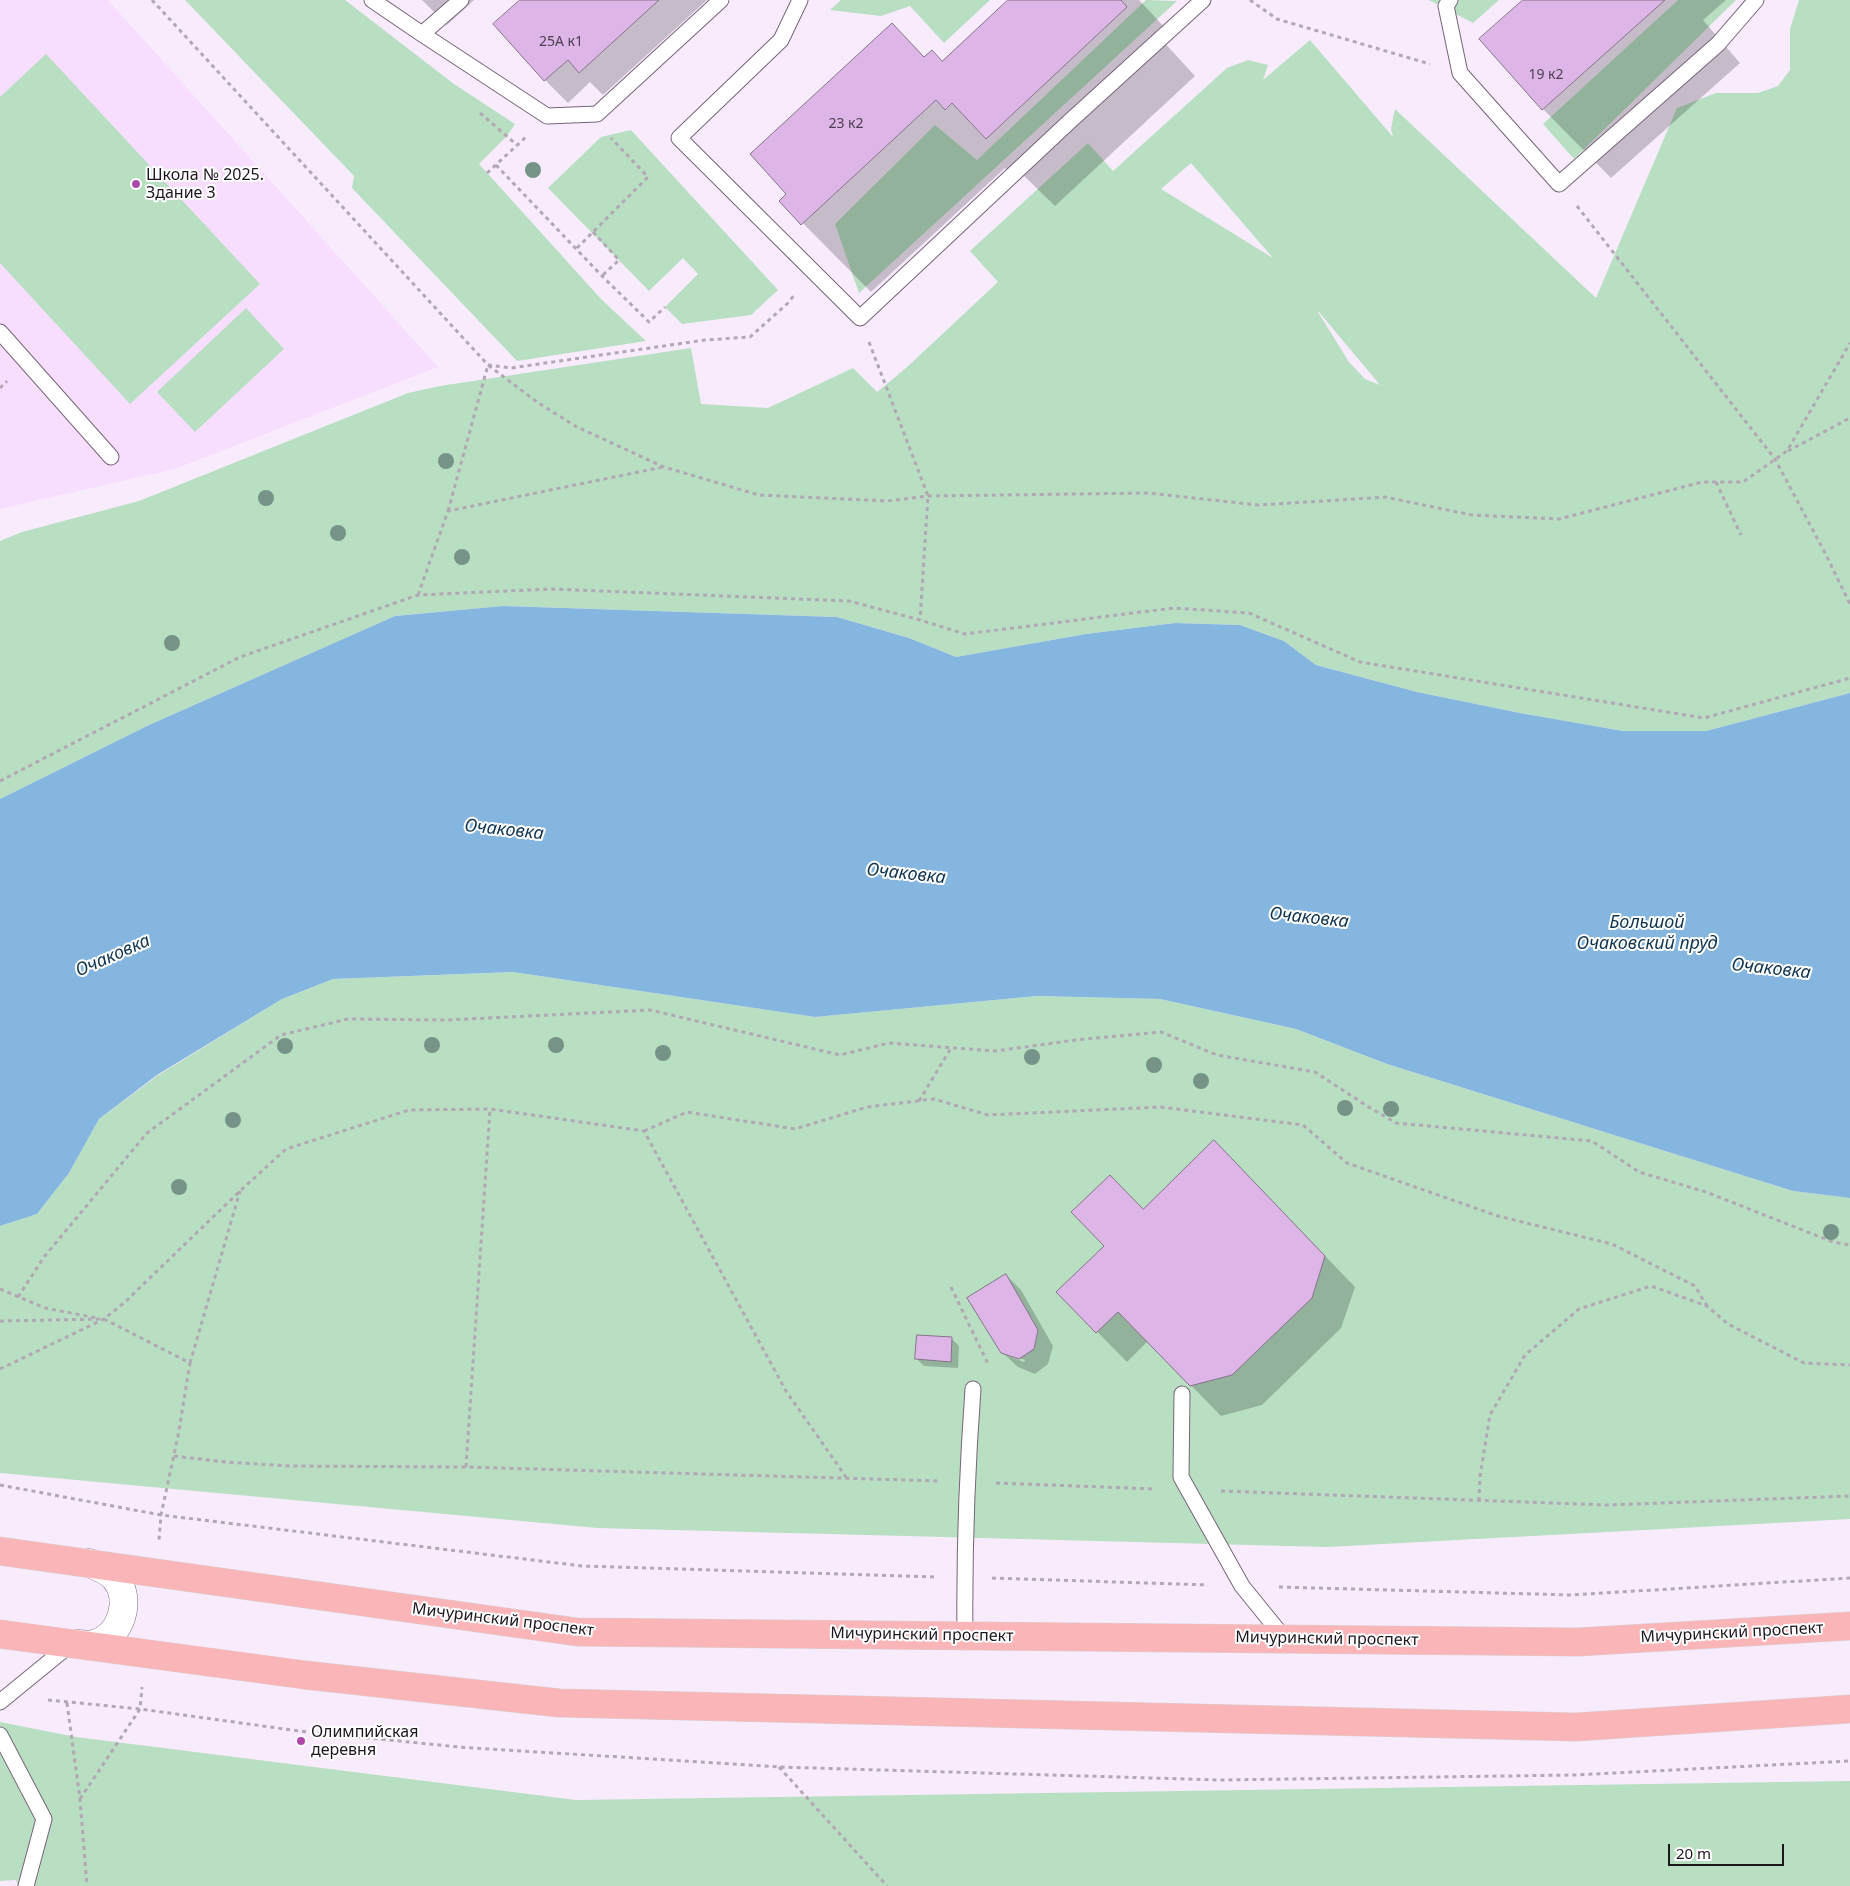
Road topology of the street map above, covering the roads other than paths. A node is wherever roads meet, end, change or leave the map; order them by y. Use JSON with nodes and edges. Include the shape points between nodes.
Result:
{"nodes":[{"id":1,"x":372,"y":0,"type":"edge"},
{"id":2,"x":461,"y":0,"type":"edge"},
{"id":3,"x":721,"y":0,"type":"edge"},
{"id":4,"x":800,"y":0,"type":"edge"},
{"id":5,"x":1203,"y":0,"type":"edge"},
{"id":6,"x":1450,"y":0,"type":"edge"},
{"id":7,"x":1756,"y":0,"type":"edge"},
{"id":8,"x":422,"y":34,"type":"junction"},
{"id":9,"x":0,"y":332,"type":"edge"},
{"id":10,"x":111,"y":457,"type":"dead end"},
{"id":11,"x":972,"y":1389,"type":"road end"},
{"id":12,"x":1182,"y":1394,"type":"dead end"},
{"id":13,"x":0,"y":1551,"type":"edge"},
{"id":14,"x":88,"y":1563,"type":"junction"},
{"id":15,"x":1850,"y":1626,"type":"edge"},
{"id":16,"x":0,"y":1634,"type":"edge"},
{"id":17,"x":965,"y":1636,"type":"junction"},
{"id":18,"x":1285,"y":1639,"type":"junction"},
{"id":19,"x":75,"y":1644,"type":"junction"},
{"id":20,"x":4,"y":1698,"type":"edge"},
{"id":21,"x":1850,"y":1709,"type":"edge"},
{"id":22,"x":0,"y":1734,"type":"edge"},
{"id":23,"x":26,"y":1886,"type":"edge"}],
"edges":[{"from":1,"to":8,"type":"lane"},
{"from":2,"to":8,"type":"lane"},
{"from":3,"to":8,"type":"lane","via":[[597,114],[547,116]]},
{"from":4,"to":5,"type":"lane","via":[[781,40],[679,138],[860,318]]},
{"from":6,"to":7,"type":"lane","via":[[1446,6],[1460,73],[1559,184],[1718,44]]},
{"from":9,"to":10,"type":"lane"},
{"from":11,"to":17,"type":"lane","via":[[966,1482]]},
{"from":12,"to":18,"type":"lane","via":[[1182,1477],[1187,1490],[1242,1586]]},
{"from":13,"to":14,"type":"main road","name":"Мичуринский проспект"},
{"from":14,"to":17,"type":"main road","name":"Мичуринский проспект","via":[[577,1632]]},
{"from":14,"to":19,"type":"street","via":[[104,1568],[116,1579],[123,1593],[124,1609],[108,1636],[94,1644]]},
{"from":15,"to":18,"type":"main road","name":"Мичуринский проспект","via":[[1578,1642]]},
{"from":16,"to":19,"type":"main road"},
{"from":17,"to":18,"type":"main road","name":"Мичуринский проспект"},
{"from":19,"to":20,"type":"lane"},
{"from":19,"to":21,"type":"main road","via":[[305,1675],[559,1703],[1576,1727]]},
{"from":22,"to":23,"type":"lane","via":[[44,1818]]}]}
